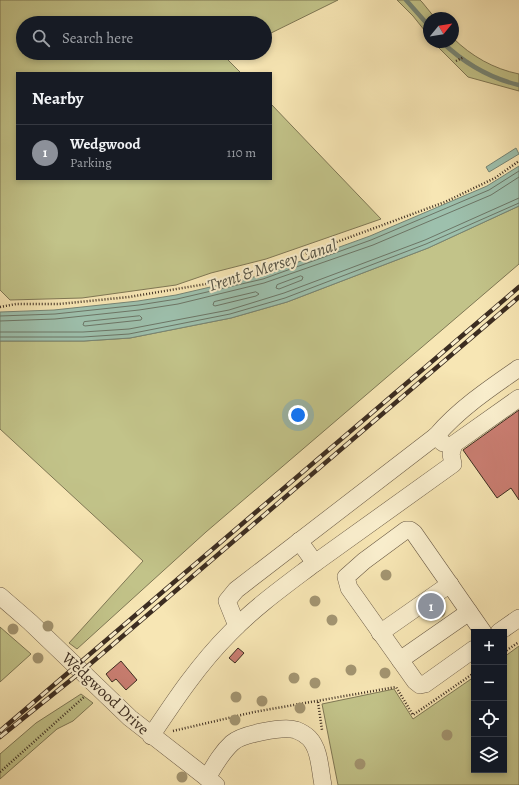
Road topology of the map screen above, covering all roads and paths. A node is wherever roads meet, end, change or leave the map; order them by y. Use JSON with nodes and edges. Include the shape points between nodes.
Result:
{"nodes":[{"id":1,"x":464,"y":57,"type":"dead end"},
{"id":2,"x":456,"y":61,"type":"dead end"},
{"id":3,"x":519,"y":161,"type":"edge"},
{"id":4,"x":0,"y":307,"type":"edge"},
{"id":5,"x":519,"y":368,"type":"edge"},
{"id":6,"x":519,"y":398,"type":"edge"},
{"id":7,"x":436,"y":436,"type":"junction"},
{"id":8,"x":452,"y":451,"type":"junction"},
{"id":9,"x":395,"y":506,"type":"junction"},
{"id":10,"x":410,"y":530,"type":"junction"},
{"id":11,"x":299,"y":541,"type":"junction"},
{"id":12,"x":315,"y":563,"type":"junction"},
{"id":13,"x":450,"y":584,"type":"junction"},
{"id":14,"x":0,"y":596,"type":"edge"},
{"id":15,"x":469,"y":612,"type":"junction"},
{"id":16,"x":519,"y":618,"type":"edge"},
{"id":17,"x":237,"y":626,"type":"junction"},
{"id":18,"x":481,"y":629,"type":"edge"},
{"id":19,"x":503,"y":629,"type":"edge"},
{"id":20,"x":380,"y":634,"type":"junction"},
{"id":21,"x":519,"y":642,"type":"edge"},
{"id":22,"x":507,"y":650,"type":"edge"},
{"id":23,"x":471,"y":652,"type":"edge"},
{"id":24,"x":400,"y":660,"type":"junction"},
{"id":25,"x":96,"y":686,"type":"junction"},
{"id":26,"x":396,"y":687,"type":"dead end"},
{"id":27,"x":152,"y":736,"type":"junction"},
{"id":28,"x":0,"y":772,"type":"edge"},
{"id":29,"x":212,"y":782,"type":"edge"},
{"id":30,"x":322,"y":785,"type":"edge"}],
"edges":[{"from":1,"to":2,"type":"path"},
{"from":3,"to":4,"type":"path","via":[[495,178],[445,202],[269,267],[206,284],[129,297]]},
{"from":5,"to":7,"type":"street","via":[[475,400]]},
{"from":6,"to":8,"type":"street","via":[[454,444]]},
{"from":7,"to":8,"type":"street"},
{"from":7,"to":11,"type":"street"},
{"from":8,"to":9,"type":"street","via":[[453,464]]},
{"from":9,"to":10,"type":"street"},
{"from":9,"to":12,"type":"street"},
{"from":10,"to":13,"type":"street"},
{"from":10,"to":20,"type":"street","via":[[406,530],[346,576],[349,588]]},
{"from":11,"to":12,"type":"street"},
{"from":11,"to":17,"type":"street","via":[[229,596],[227,601]]},
{"from":12,"to":17,"type":"street"},
{"from":13,"to":15,"type":"street"},
{"from":13,"to":20,"type":"street"},
{"from":14,"to":25,"type":"street","name":"Wedgwood Drive"},
{"from":15,"to":18,"type":"street"},
{"from":15,"to":24,"type":"street"},
{"from":16,"to":19,"type":"street"},
{"from":17,"to":27,"type":"street","via":[[203,663]]},
{"from":20,"to":24,"type":"street"},
{"from":21,"to":22,"type":"path"},
{"from":23,"to":24,"type":"street","via":[[420,685]]},
{"from":25,"to":27,"type":"street","name":"Wedgwood Drive"},
{"from":25,"to":28,"type":"path"},
{"from":26,"to":27,"type":"path","via":[[254,712]]},
{"from":27,"to":29,"type":"street","name":"Wedgwood Drive"},
{"from":29,"to":30,"type":"street","via":[[232,743],[247,735],[285,729],[296,730],[310,739],[317,754]]}]}
